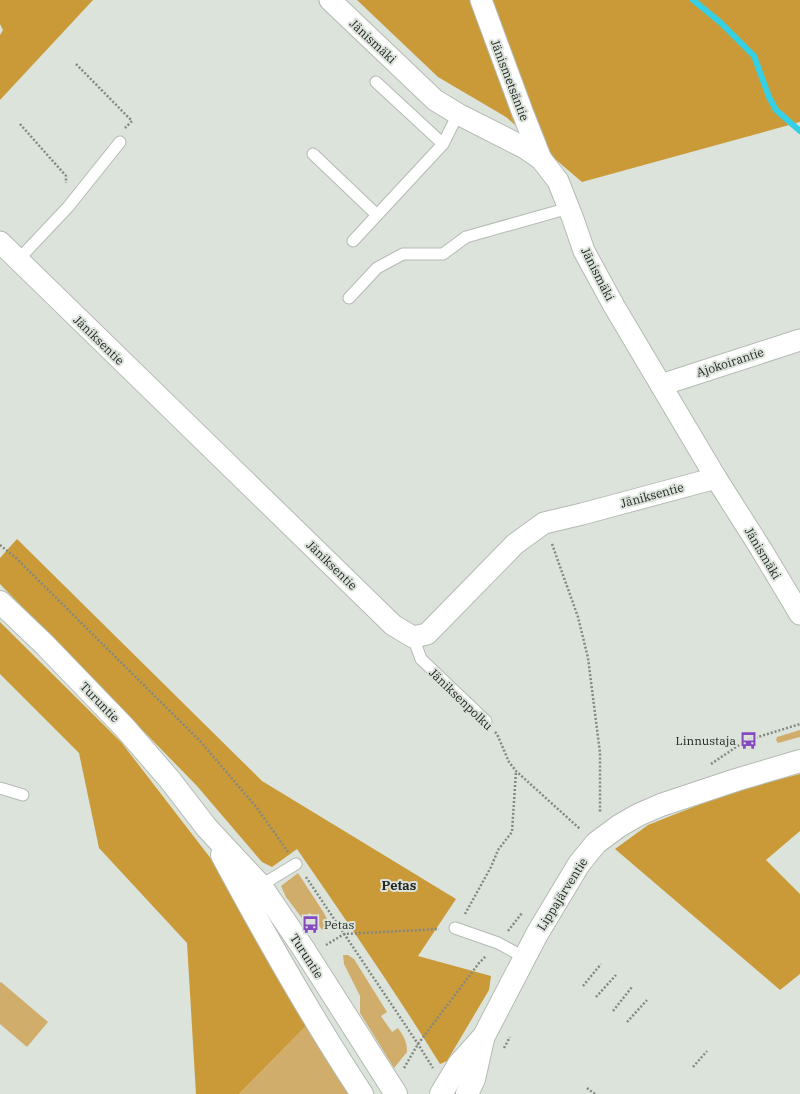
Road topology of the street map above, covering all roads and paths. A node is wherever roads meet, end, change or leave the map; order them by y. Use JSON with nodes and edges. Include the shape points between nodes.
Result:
{"nodes":[{"id":1,"x":330,"y":0,"type":"edge"},
{"id":2,"x":481,"y":0,"type":"edge"},
{"id":3,"x":76,"y":64,"type":"dead end"},
{"id":4,"x":376,"y":82,"type":"dead end"},
{"id":5,"x":458,"y":114,"type":"junction"},
{"id":6,"x":20,"y":124,"type":"dead end"},
{"id":7,"x":120,"y":142,"type":"joint"},
{"id":8,"x":443,"y":144,"type":"junction"},
{"id":9,"x":313,"y":154,"type":"dead end"},
{"id":10,"x":541,"y":159,"type":"junction"},
{"id":11,"x":66,"y":184,"type":"dead end"},
{"id":12,"x":569,"y":208,"type":"junction"},
{"id":13,"x":377,"y":215,"type":"junction"},
{"id":14,"x":353,"y":241,"type":"dead end"},
{"id":15,"x":0,"y":242,"type":"edge"},
{"id":16,"x":18,"y":260,"type":"junction"},
{"id":17,"x":349,"y":298,"type":"dead end"},
{"id":18,"x":800,"y":340,"type":"edge"},
{"id":19,"x":661,"y":384,"type":"junction"},
{"id":20,"x":716,"y":478,"type":"junction"},
{"id":21,"x":544,"y":523,"type":"junction"},
{"id":22,"x":0,"y":545,"type":"edge"},
{"id":23,"x":0,"y":602,"type":"edge"},
{"id":24,"x":800,"y":614,"type":"edge"},
{"id":25,"x":413,"y":637,"type":"junction"},
{"id":26,"x":486,"y":721,"type":"joint"},
{"id":27,"x":800,"y":761,"type":"edge"},
{"id":28,"x":516,"y":771,"type":"junction"},
{"id":29,"x":0,"y":788,"type":"edge"},
{"id":30,"x":23,"y":795,"type":"dead end"},
{"id":31,"x":600,"y":815,"type":"dead end"},
{"id":32,"x":596,"y":844,"type":"junction"},
{"id":33,"x":296,"y":864,"type":"junction"},
{"id":34,"x":252,"y":890,"type":"junction"},
{"id":35,"x":455,"y":928,"type":"junction"},
{"id":36,"x":344,"y":934,"type":"junction"},
{"id":37,"x":325,"y":946,"type":"dead end"},
{"id":38,"x":524,"y":957,"type":"junction"},
{"id":39,"x":601,"y":964,"type":"dead end"},
{"id":40,"x":616,"y":975,"type":"dead end"},
{"id":41,"x":582,"y":986,"type":"dead end"},
{"id":42,"x":632,"y":988,"type":"dead end"},
{"id":43,"x":596,"y":997,"type":"dead end"},
{"id":44,"x":647,"y":1000,"type":"dead end"},
{"id":45,"x":612,"y":1010,"type":"dead end"},
{"id":46,"x":627,"y":1022,"type":"dead end"},
{"id":47,"x":484,"y":1036,"type":"junction"},
{"id":48,"x":707,"y":1051,"type":"dead end"},
{"id":49,"x":693,"y":1067,"type":"dead end"},
{"id":50,"x":587,"y":1088,"type":"dead end"},
{"id":51,"x":443,"y":1091,"type":"edge"},
{"id":52,"x":362,"y":1094,"type":"edge"},
{"id":53,"x":396,"y":1094,"type":"edge"},
{"id":54,"x":467,"y":1094,"type":"edge"},
{"id":55,"x":595,"y":1094,"type":"edge"}],
"edges":[{"from":1,"to":5,"type":"street","name":"Jänismäki","via":[[435,100]]},
{"from":2,"to":10,"type":"street","name":"Jänismetsäntie"},
{"from":3,"to":7,"type":"path","via":[[132,121],[120,134]]},
{"from":4,"to":8,"type":"lane"},
{"from":5,"to":8,"type":"lane"},
{"from":5,"to":10,"type":"street","name":"Jänismäki","via":[[525,148]]},
{"from":6,"to":11,"type":"path","via":[[66,176]]},
{"from":7,"to":16,"type":"lane","via":[[68,206]]},
{"from":8,"to":13,"type":"lane"},
{"from":9,"to":13,"type":"lane"},
{"from":10,"to":12,"type":"street","name":"Jänismäki","via":[[558,181]]},
{"from":12,"to":17,"type":"lane","via":[[466,237],[443,254],[403,254],[377,268]]},
{"from":12,"to":19,"type":"street","name":"Jänismäki","via":[[584,251]]},
{"from":13,"to":14,"type":"lane"},
{"from":15,"to":16,"type":"street","name":"Jäniksentie"},
{"from":16,"to":25,"type":"street","name":"Jäniksentie","via":[[393,625]]},
{"from":18,"to":19,"type":"street","name":"Ajokoirantie"},
{"from":19,"to":20,"type":"street","name":"Jänismäki"},
{"from":20,"to":21,"type":"street","name":"Jäniksentie"},
{"from":20,"to":24,"type":"street","name":"Jänismäki"},
{"from":21,"to":25,"type":"street","name":"Jäniksentie","via":[[515,544],[427,634]]},
{"from":21,"to":31,"type":"path","via":[[578,617],[588,658],[600,753]]},
{"from":22,"to":33,"type":"path","via":[[200,741],[256,808]]},
{"from":23,"to":34,"type":"main road","name":"Turuntie","via":[[125,728],[170,780]]},
{"from":25,"to":26,"type":"lane","name":"Jäniksenpolku","via":[[421,659]]},
{"from":26,"to":28,"type":"path","name":"Jäniksenpolku","via":[[497,734],[509,762]]},
{"from":27,"to":32,"type":"main road","name":"Lippajärventie","via":[[661,805],[619,826]]},
{"from":28,"to":32,"type":"path","name":"Jäniksenpolku"},
{"from":28,"to":35,"type":"path","via":[[512,832],[498,850],[468,909]]},
{"from":29,"to":30,"type":"lane"},
{"from":32,"to":38,"type":"main road","name":"Lippajärventie","via":[[579,864]]},
{"from":33,"to":34,"type":"lane"},
{"from":33,"to":36,"type":"path"},
{"from":34,"to":52,"type":"main road","name":"Turuntie","via":[[330,1045]]},
{"from":34,"to":53,"type":"main road","name":"Turuntie","via":[[300,944]]},
{"from":35,"to":36,"type":"path"},
{"from":35,"to":38,"type":"lane","via":[[498,943]]},
{"from":36,"to":37,"type":"path"},
{"from":36,"to":51,"type":"path","via":[[418,1044]]},
{"from":38,"to":47,"type":"main road","name":"Lippajärventie"},
{"from":39,"to":41,"type":"path"},
{"from":40,"to":43,"type":"path"},
{"from":42,"to":45,"type":"path"},
{"from":44,"to":46,"type":"path"},
{"from":47,"to":51,"type":"main road","name":"Lippajärventie","via":[[459,1064]]},
{"from":47,"to":54,"type":"main road","name":"Lippajärventie","via":[[474,1079]]},
{"from":48,"to":49,"type":"path"},
{"from":50,"to":55,"type":"path"}]}
